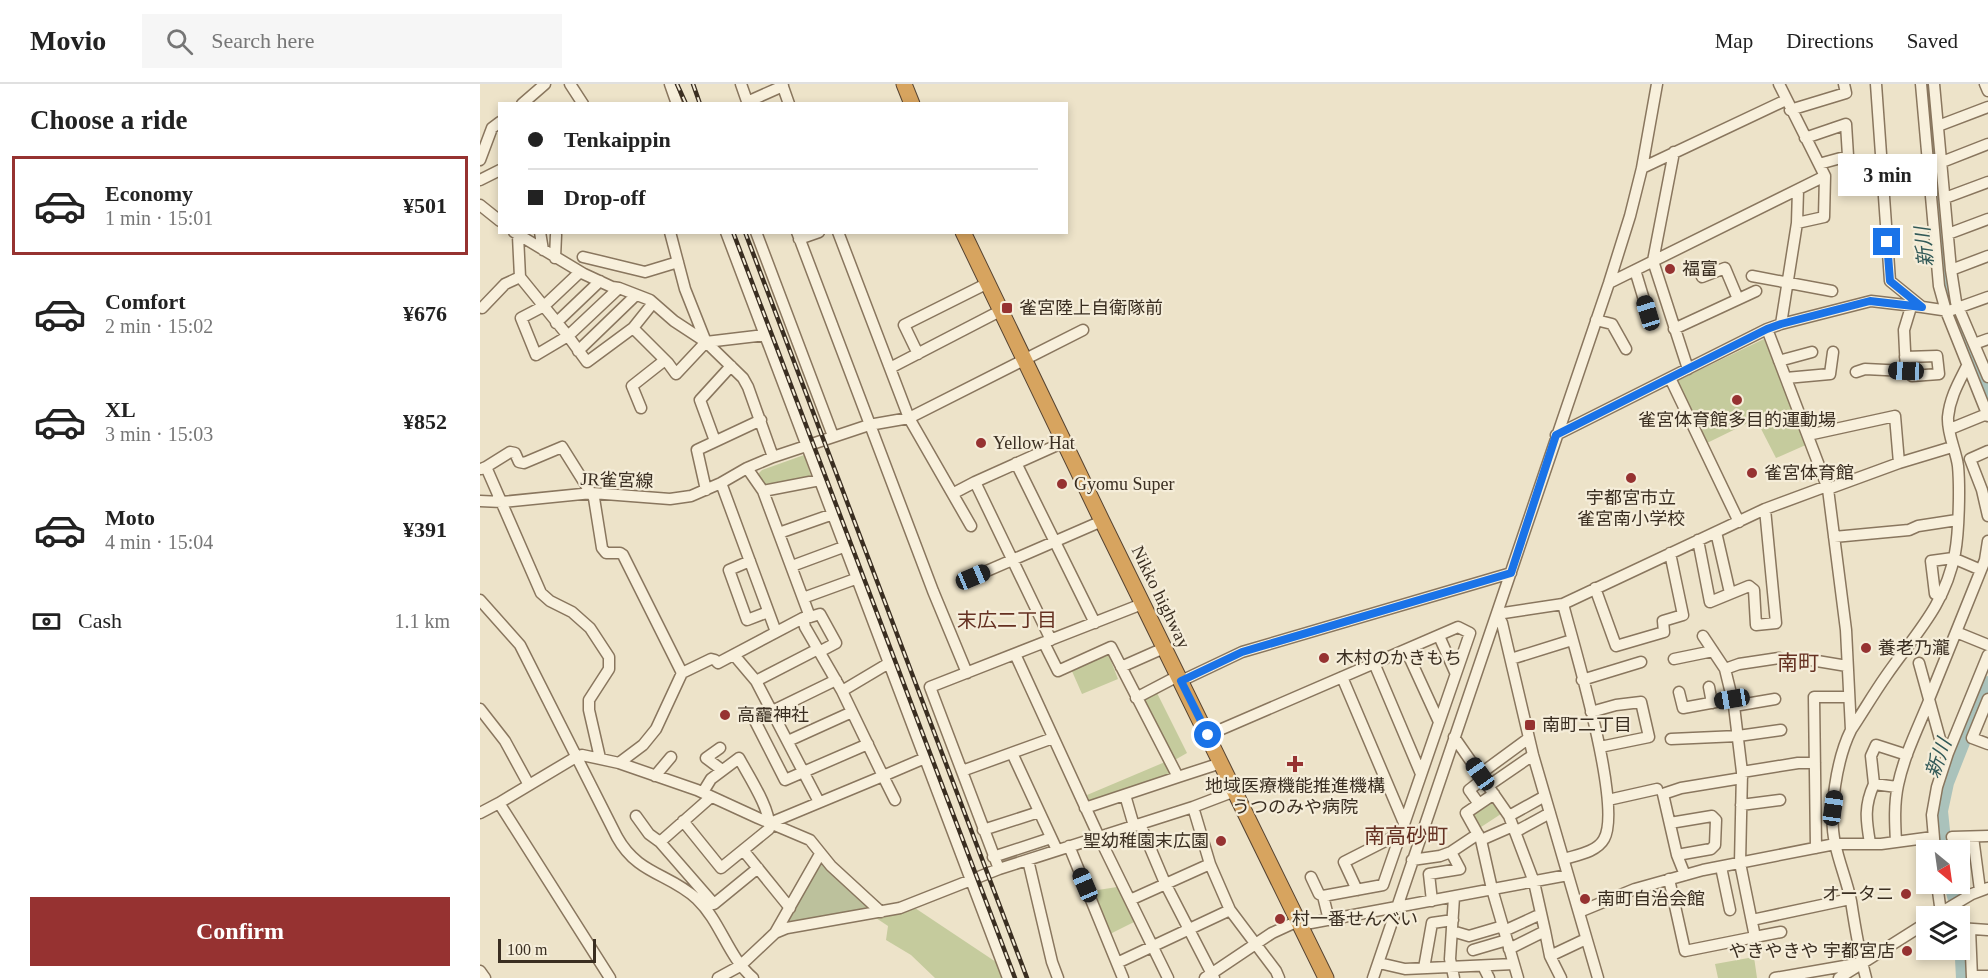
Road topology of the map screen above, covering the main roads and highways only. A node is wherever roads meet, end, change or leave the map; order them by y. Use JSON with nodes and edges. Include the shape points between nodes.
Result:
{"nodes":[{"id":1,"x":904,"y":84,"type":"edge"},
{"id":2,"x":911,"y":102,"type":"edge"},
{"id":3,"x":964,"y":234,"type":"edge"},
{"id":4,"x":1326,"y":978,"type":"edge"}],
"edges":[{"from":1,"to":2,"type":"highway"},
{"from":3,"to":4,"type":"highway","name":"Nikko highway"}]}
